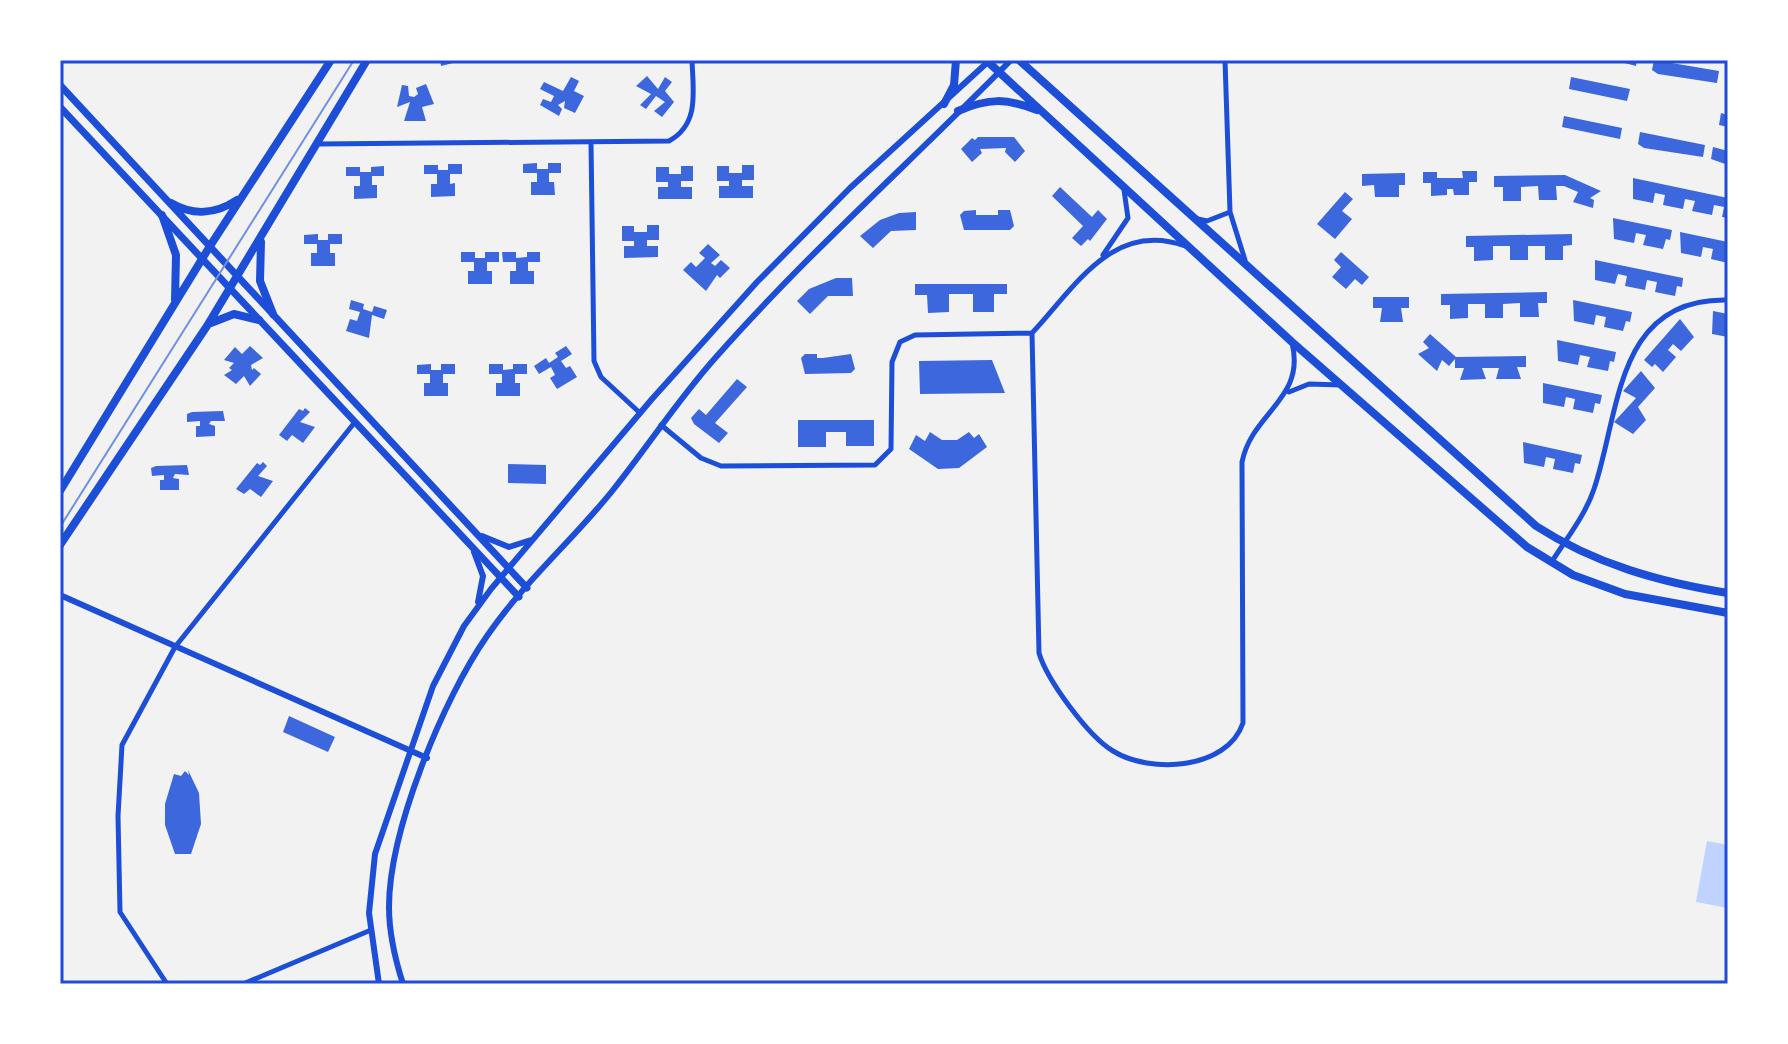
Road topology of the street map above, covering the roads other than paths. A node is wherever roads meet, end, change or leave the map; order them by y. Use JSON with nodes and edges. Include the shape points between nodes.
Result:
{"nodes":[{"id":1,"x":331,"y":60,"type":"edge"},
{"id":2,"x":367,"y":60,"type":"edge"},
{"id":3,"x":692,"y":60,"type":"edge"},
{"id":4,"x":956,"y":60,"type":"edge"},
{"id":5,"x":1011,"y":60,"type":"edge"},
{"id":6,"x":1019,"y":60,"type":"edge"},
{"id":7,"x":1225,"y":60,"type":"edge"},
{"id":8,"x":988,"y":61,"type":"edge"},
{"id":9,"x":999,"y":72,"type":"junction"},
{"id":10,"x":60,"y":85,"type":"edge"},
{"id":11,"x":944,"y":104,"type":"junction"},
{"id":12,"x":60,"y":107,"type":"edge"},
{"id":13,"x":958,"y":111,"type":"junction"},
{"id":14,"x":1042,"y":111,"type":"junction"},
{"id":15,"x":591,"y":142,"type":"junction"},
{"id":16,"x":316,"y":144,"type":"junction"},
{"id":17,"x":1122,"y":185,"type":"junction"},
{"id":18,"x":246,"y":191,"type":"junction"},
{"id":19,"x":171,"y":203,"type":"junction"},
{"id":20,"x":1230,"y":212,"type":"junction"},
{"id":21,"x":162,"y":215,"type":"junction"},
{"id":22,"x":1193,"y":218,"type":"junction"},
{"id":23,"x":266,"y":229,"type":"junction"},
{"id":24,"x":210,"y":246,"type":"junction"},
{"id":25,"x":1190,"y":248,"type":"junction"},
{"id":26,"x":203,"y":258,"type":"junction"},
{"id":27,"x":1100,"y":260,"type":"junction"},
{"id":28,"x":1248,"y":268,"type":"junction"},
{"id":29,"x":237,"y":276,"type":"junction"},
{"id":30,"x":229,"y":288,"type":"junction"},
{"id":31,"x":1728,"y":300,"type":"edge"},
{"id":32,"x":173,"y":307,"type":"junction"},
{"id":33,"x":273,"y":314,"type":"junction"},
{"id":34,"x":259,"y":320,"type":"junction"},
{"id":35,"x":207,"y":326,"type":"junction"},
{"id":36,"x":1032,"y":333,"type":"junction"},
{"id":37,"x":1292,"y":342,"type":"junction"},
{"id":38,"x":1342,"y":385,"type":"junction"},
{"id":39,"x":1288,"y":392,"type":"junction"},
{"id":40,"x":640,"y":413,"type":"junction"},
{"id":41,"x":355,"y":422,"type":"junction"},
{"id":42,"x":660,"y":424,"type":"junction"},
{"id":43,"x":60,"y":491,"type":"edge"},
{"id":44,"x":477,"y":532,"type":"junction"},
{"id":45,"x":540,"y":533,"type":"junction"},
{"id":46,"x":468,"y":542,"type":"junction"},
{"id":47,"x":1563,"y":543,"type":"junction"},
{"id":48,"x":60,"y":545,"type":"edge"},
{"id":49,"x":1551,"y":563,"type":"junction"},
{"id":50,"x":508,"y":570,"type":"junction"},
{"id":51,"x":501,"y":578,"type":"junction"},
{"id":52,"x":527,"y":588,"type":"junction"},
{"id":53,"x":1728,"y":593,"type":"edge"},
{"id":54,"x":60,"y":595,"type":"edge"},
{"id":55,"x":519,"y":597,"type":"junction"},
{"id":56,"x":1728,"y":613,"type":"edge"},
{"id":57,"x":471,"y":615,"type":"junction"},
{"id":58,"x":175,"y":647,"type":"junction"},
{"id":59,"x":409,"y":750,"type":"junction"},
{"id":60,"x":427,"y":758,"type":"junction"},
{"id":61,"x":371,"y":930,"type":"junction"},
{"id":62,"x":167,"y":984,"type":"edge"},
{"id":63,"x":243,"y":984,"type":"edge"},
{"id":64,"x":379,"y":984,"type":"edge"},
{"id":65,"x":403,"y":984,"type":"edge"}],
"edges":[{"from":1,"to":18,"type":"main road"},
{"from":2,"to":16,"type":"main road"},
{"from":3,"to":15,"type":"street","via":[[693,104],[684,133],[669,141]]},
{"from":4,"to":11,"type":"main road","via":[[954,85]]},
{"from":5,"to":9,"type":"street"},
{"from":6,"to":22,"type":"main road"},
{"from":7,"to":20,"type":"street"},
{"from":8,"to":9,"type":"main road"},
{"from":8,"to":11,"type":"street"},
{"from":9,"to":13,"type":"street"},
{"from":9,"to":14,"type":"main road"},
{"from":10,"to":19,"type":"main road"},
{"from":11,"to":40,"type":"street","via":[[806,233]]},
{"from":12,"to":21,"type":"main road"},
{"from":13,"to":14,"type":"main road","via":[[999,99]]},
{"from":13,"to":42,"type":"street","via":[[762,306]]},
{"from":14,"to":17,"type":"main road"},
{"from":15,"to":16,"type":"street"},
{"from":15,"to":40,"type":"street","via":[[594,361],[601,377]]},
{"from":16,"to":23,"type":"main road"},
{"from":17,"to":25,"type":"main road"},
{"from":17,"to":27,"type":"street","via":[[1128,218]]},
{"from":18,"to":19,"type":"main road","via":[[214,211],[192,212]]},
{"from":18,"to":24,"type":"main road"},
{"from":19,"to":24,"type":"main road"},
{"from":20,"to":22,"type":"street","via":[[1207,221]]},
{"from":20,"to":28,"type":"street"},
{"from":21,"to":26,"type":"main road"},
{"from":21,"to":32,"type":"main road","via":[[176,255]]},
{"from":22,"to":28,"type":"main road"},
{"from":23,"to":29,"type":"main road"},
{"from":23,"to":33,"type":"main road","via":[[258,266]]},
{"from":24,"to":26,"type":"main road"},
{"from":24,"to":29,"type":"main road"},
{"from":25,"to":27,"type":"street","via":[[1149,238],[1127,243]]},
{"from":25,"to":37,"type":"main road"},
{"from":26,"to":30,"type":"main road"},
{"from":26,"to":32,"type":"main road"},
{"from":27,"to":36,"type":"street"},
{"from":28,"to":47,"type":"main road","via":[[1513,508]]},
{"from":29,"to":30,"type":"main road"},
{"from":29,"to":33,"type":"main road"},
{"from":30,"to":34,"type":"main road"},
{"from":30,"to":35,"type":"main road"},
{"from":31,"to":47,"type":"street","via":[[1683,309],[1657,324],[1637,346],[1623,372],[1595,488]]},
{"from":32,"to":43,"type":"main road"},
{"from":33,"to":44,"type":"main road"},
{"from":34,"to":35,"type":"main road","via":[[234,314]]},
{"from":34,"to":41,"type":"main road"},
{"from":35,"to":48,"type":"main road"},
{"from":36,"to":39,"type":"street","via":[[1039,653],[1046,671],[1095,735],[1132,760],[1201,760],[1230,745],[1240,731],[1245,704],[1242,462],[1256,429]]},
{"from":36,"to":42,"type":"street","via":[[923,334],[900,342],[892,362],[891,449],[875,465],[721,466],[701,458]]},
{"from":37,"to":38,"type":"main road"},
{"from":37,"to":39,"type":"street","via":[[1296,362]]},
{"from":38,"to":39,"type":"street","via":[[1309,384]]},
{"from":38,"to":49,"type":"main road","via":[[1505,530]]},
{"from":40,"to":45,"type":"street"},
{"from":41,"to":46,"type":"main road"},
{"from":41,"to":58,"type":"street"},
{"from":42,"to":52,"type":"street","via":[[614,489]]},
{"from":44,"to":45,"type":"street","via":[[509,547]]},
{"from":44,"to":50,"type":"main road"},
{"from":45,"to":50,"type":"street"},
{"from":46,"to":51,"type":"main road"},
{"from":46,"to":57,"type":"street","via":[[483,576]]},
{"from":47,"to":49,"type":"street"},
{"from":47,"to":53,"type":"main road","via":[[1644,576]]},
{"from":49,"to":56,"type":"main road","via":[[1625,594]]},
{"from":50,"to":51,"type":"street"},
{"from":50,"to":52,"type":"main road"},
{"from":51,"to":55,"type":"main road"},
{"from":51,"to":57,"type":"street"},
{"from":52,"to":55,"type":"street"},
{"from":54,"to":58,"type":"street"},
{"from":55,"to":60,"type":"street","via":[[475,655]]},
{"from":57,"to":59,"type":"street","via":[[444,661]]},
{"from":58,"to":59,"type":"street"},
{"from":58,"to":62,"type":"street","via":[[122,745],[118,816],[120,912]]},
{"from":59,"to":60,"type":"street"},
{"from":59,"to":61,"type":"street","via":[[375,854]]},
{"from":60,"to":65,"type":"street","via":[[405,818],[390,893],[391,938]]},
{"from":61,"to":63,"type":"street"},
{"from":61,"to":64,"type":"street"}]}
